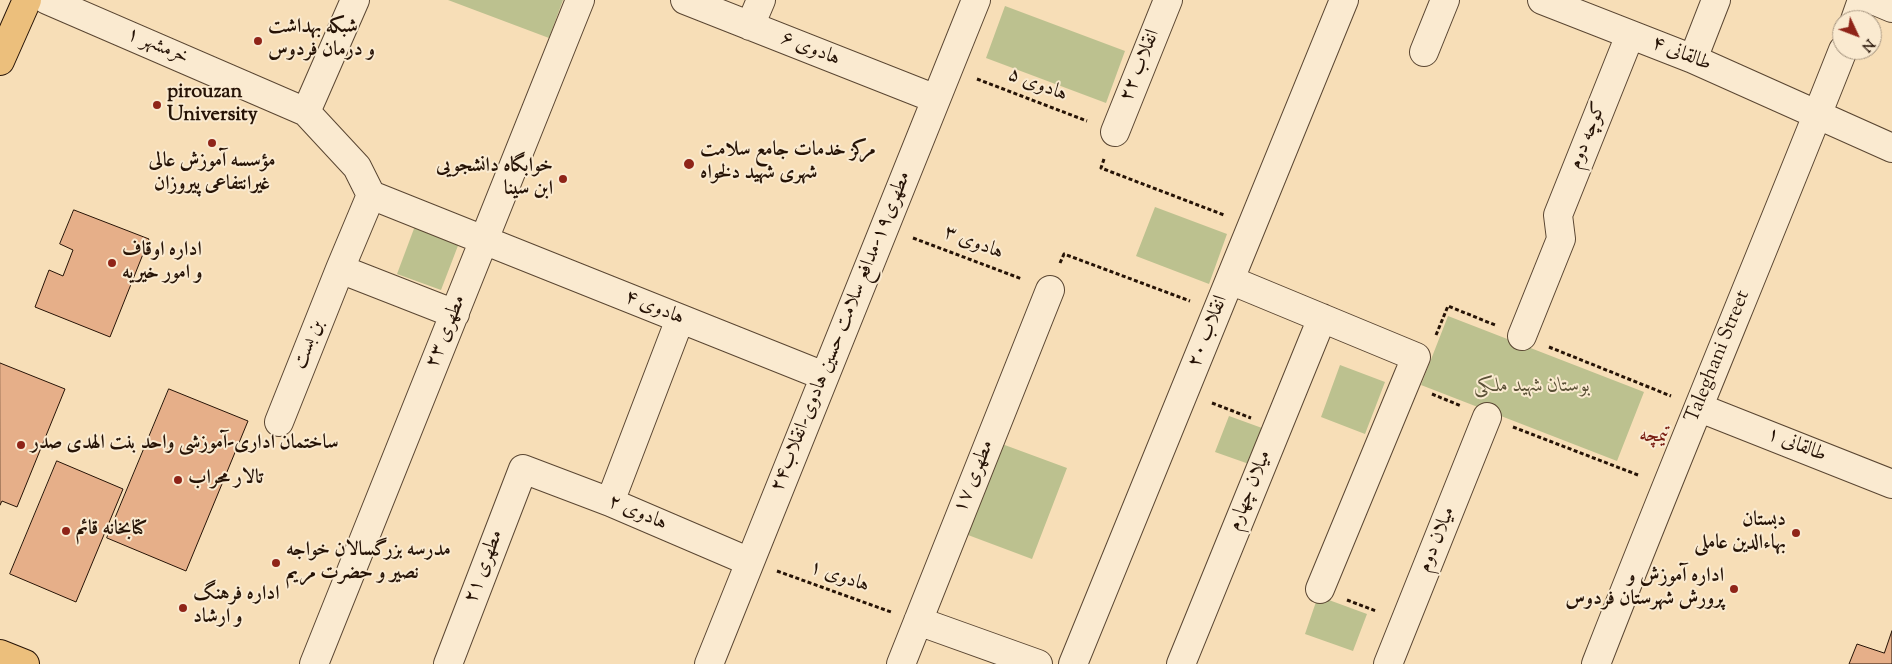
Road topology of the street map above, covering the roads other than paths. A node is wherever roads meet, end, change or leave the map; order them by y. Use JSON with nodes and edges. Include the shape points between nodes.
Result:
{"nodes":[{"id":1,"x":27,"y":0,"type":"edge"},
{"id":2,"x":47,"y":0,"type":"edge"},
{"id":3,"x":356,"y":0,"type":"edge"},
{"id":4,"x":580,"y":0,"type":"edge"},
{"id":5,"x":685,"y":0,"type":"edge"},
{"id":6,"x":761,"y":0,"type":"edge"},
{"id":7,"x":976,"y":0,"type":"edge"},
{"id":8,"x":1168,"y":0,"type":"edge"},
{"id":9,"x":1344,"y":0,"type":"edge"},
{"id":10,"x":1445,"y":0,"type":"edge"},
{"id":11,"x":1542,"y":0,"type":"edge"},
{"id":12,"x":1716,"y":0,"type":"edge"},
{"id":13,"x":1873,"y":0,"type":"edge"},
{"id":14,"x":1892,"y":8,"type":"edge"},
{"id":15,"x":750,"y":26,"type":"junction"},
{"id":16,"x":1630,"y":35,"type":"junction"},
{"id":17,"x":1424,"y":52,"type":"dead end"},
{"id":18,"x":1693,"y":60,"type":"junction"},
{"id":19,"x":1839,"y":60,"type":"edge"},
{"id":20,"x":0,"y":61,"type":"edge"},
{"id":21,"x":936,"y":99,"type":"junction"},
{"id":22,"x":306,"y":112,"type":"junction"},
{"id":23,"x":1817,"y":115,"type":"junction"},
{"id":24,"x":1115,"y":132,"type":"road end"},
{"id":25,"x":1892,"y":148,"type":"edge"},
{"id":26,"x":372,"y":195,"type":"junction"},
{"id":27,"x":484,"y":241,"type":"junction"},
{"id":28,"x":340,"y":269,"type":"junction"},
{"id":29,"x":1230,"y":280,"type":"junction"},
{"id":30,"x":1050,"y":290,"type":"road end"},
{"id":31,"x":455,"y":314,"type":"junction"},
{"id":32,"x":1322,"y":318,"type":"junction"},
{"id":33,"x":680,"y":319,"type":"junction"},
{"id":34,"x":1522,"y":336,"type":"dead end"},
{"id":35,"x":824,"y":376,"type":"junction"},
{"id":36,"x":1700,"y":408,"type":"junction"},
{"id":37,"x":1487,"y":417,"type":"road end"},
{"id":38,"x":279,"y":422,"type":"dead end"},
{"id":39,"x":523,"y":469,"type":"joint"},
{"id":40,"x":1892,"y":484,"type":"edge"},
{"id":41,"x":610,"y":502,"type":"junction"},
{"id":42,"x":750,"y":562,"type":"junction"},
{"id":43,"x":1320,"y":589,"type":"road end"},
{"id":44,"x":918,"y":621,"type":"junction"},
{"id":45,"x":0,"y":654,"type":"edge"},
{"id":46,"x":25,"y":664,"type":"edge"},
{"id":47,"x":314,"y":664,"type":"edge"},
{"id":48,"x":448,"y":664,"type":"edge"},
{"id":49,"x":709,"y":664,"type":"edge"},
{"id":50,"x":901,"y":664,"type":"edge"},
{"id":51,"x":1038,"y":664,"type":"edge"},
{"id":52,"x":1073,"y":664,"type":"edge"},
{"id":53,"x":1181,"y":664,"type":"edge"},
{"id":54,"x":1388,"y":664,"type":"edge"},
{"id":55,"x":1596,"y":664,"type":"edge"}],
"edges":[{"from":1,"to":20,"type":"main road"},
{"from":2,"to":22,"type":"street","name":"خرمشهر ۱"},
{"from":3,"to":22,"type":"street"},
{"from":4,"to":27,"type":"street","name":"مطهری ۲۳"},
{"from":5,"to":15,"type":"street","name":"هادوی ۶"},
{"from":6,"to":15,"type":"street"},
{"from":7,"to":21,"type":"street","name":"مطهری۱۹-مدافع سلامت حسین هادوی-انقلاب۲۴"},
{"from":8,"to":24,"type":"street","name":"انقلاب ۲۲"},
{"from":9,"to":29,"type":"street","name":"انقلاب ۲۰"},
{"from":10,"to":17,"type":"street"},
{"from":11,"to":16,"type":"street","name":"طالقانی ۴"},
{"from":12,"to":18,"type":"street"},
{"from":13,"to":14,"type":"street"},
{"from":15,"to":21,"type":"street","name":"هادوی ۶"},
{"from":16,"to":18,"type":"street","name":"طالقانی ۴"},
{"from":16,"to":34,"type":"street","name":"کوچه دوم","via":[[1558,215],[1561,239]]},
{"from":18,"to":23,"type":"street","name":"طالقانی ۴"},
{"from":19,"to":23,"type":"street","name":"Taleghani Street"},
{"from":21,"to":35,"type":"street","name":"مطهری۱۹-مدافع سلامت حسین هادوی-انقلاب۲۴"},
{"from":22,"to":26,"type":"street","name":"خرمشهر ۱","via":[[357,167]]},
{"from":23,"to":25,"type":"street","name":"طالقانی ۴"},
{"from":23,"to":36,"type":"street","name":"Taleghani Street"},
{"from":26,"to":27,"type":"street","name":"هادوی ۴"},
{"from":26,"to":28,"type":"street","name":"بن بست"},
{"from":27,"to":31,"type":"street","name":"مطهری ۲۳"},
{"from":27,"to":33,"type":"street","name":"هادوی ۴"},
{"from":28,"to":31,"type":"street"},
{"from":28,"to":38,"type":"street","name":"بن بست"},
{"from":29,"to":32,"type":"street"},
{"from":29,"to":52,"type":"street","name":"انقلاب ۲۰"},
{"from":30,"to":44,"type":"street","name":"مطهری ۱۷"},
{"from":31,"to":47,"type":"street","name":"مطهری ۲۳"},
{"from":32,"to":43,"type":"street","via":[[1416,357]]},
{"from":32,"to":53,"type":"street","name":"میلان چهارم"},
{"from":33,"to":35,"type":"street","name":"هادوی ۴"},
{"from":33,"to":41,"type":"street"},
{"from":35,"to":42,"type":"street","name":"مطهری۱۹-مدافع سلامت حسین هادوی-انقلاب۲۴"},
{"from":36,"to":40,"type":"street","name":"طالقانی ۱"},
{"from":36,"to":55,"type":"street","name":"Taleghani Street","via":[[1665,486]]},
{"from":37,"to":54,"type":"street","name":"میلان دوم"},
{"from":39,"to":41,"type":"street","name":"هادوی ۲"},
{"from":39,"to":48,"type":"street","name":"مطهری ۲۱"},
{"from":41,"to":42,"type":"street","name":"هادوی ۲"},
{"from":42,"to":49,"type":"street","name":"مطهری۱۹-مدافع سلامت حسین هادوی-انقلاب۲۴"},
{"from":44,"to":50,"type":"street","name":"مطهری ۱۷"},
{"from":44,"to":51,"type":"street"},
{"from":45,"to":46,"type":"main road"}]}
